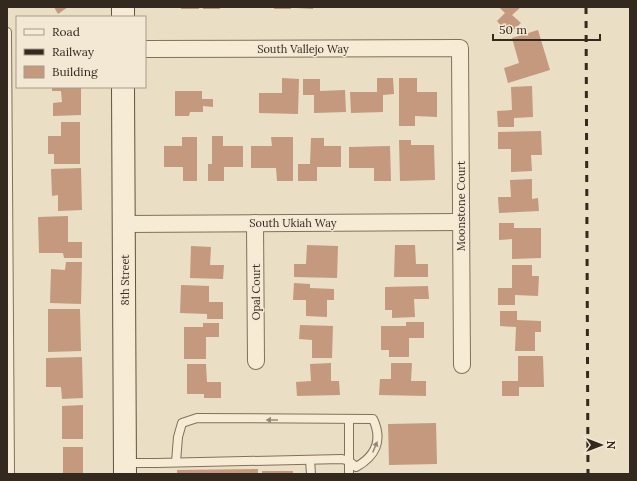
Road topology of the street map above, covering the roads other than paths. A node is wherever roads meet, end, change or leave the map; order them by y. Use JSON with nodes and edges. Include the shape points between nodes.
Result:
{"nodes":[{"id":1,"x":7,"y":32,"type":"edge"},
{"id":2,"x":460,"y":48,"type":"joint"},
{"id":3,"x":146,"y":49,"type":"edge"},
{"id":4,"x":123,"y":88,"type":"edge"},
{"id":5,"x":461,"y":222,"type":"junction"},
{"id":6,"x":255,"y":223,"type":"junction"},
{"id":7,"x":125,"y":224,"type":"junction"},
{"id":8,"x":256,"y":361,"type":"dead end"},
{"id":9,"x":462,"y":364,"type":"dead end"},
{"id":10,"x":350,"y":420,"type":"junction"},
{"id":11,"x":310,"y":460,"type":"junction"},
{"id":12,"x":349,"y":461,"type":"junction"},
{"id":13,"x":176,"y":462,"type":"junction"},
{"id":14,"x":125,"y":468,"type":"edge"},
{"id":15,"x":10,"y":474,"type":"edge"},
{"id":16,"x":311,"y":474,"type":"edge"},
{"id":17,"x":349,"y":474,"type":"edge"}],
"edges":[{"from":1,"to":15,"type":"lane"},
{"from":2,"to":3,"type":"street","name":"South Vallejo Way"},
{"from":2,"to":5,"type":"street","name":"Moonstone Court"},
{"from":4,"to":7,"type":"street","name":"8th Street"},
{"from":5,"to":6,"type":"street","name":"South Ukiah Way"},
{"from":5,"to":9,"type":"street","name":"Moonstone Court"},
{"from":6,"to":7,"type":"street","name":"South Ukiah Way"},
{"from":6,"to":8,"type":"street","name":"Opal Court"},
{"from":7,"to":14,"type":"street","name":"8th Street"},
{"from":10,"to":12,"type":"lane"},
{"from":12,"to":10,"type":"lane","one_way":true,"via":[[356,467],[368,461],[378,444],[373,419]]},
{"from":10,"to":13,"type":"lane","one_way":true,"via":[[197,418],[182,423]]},
{"from":11,"to":12,"type":"lane"},
{"from":11,"to":13,"type":"lane"},
{"from":11,"to":16,"type":"lane"},
{"from":12,"to":17,"type":"lane"},
{"from":13,"to":14,"type":"lane"}]}
